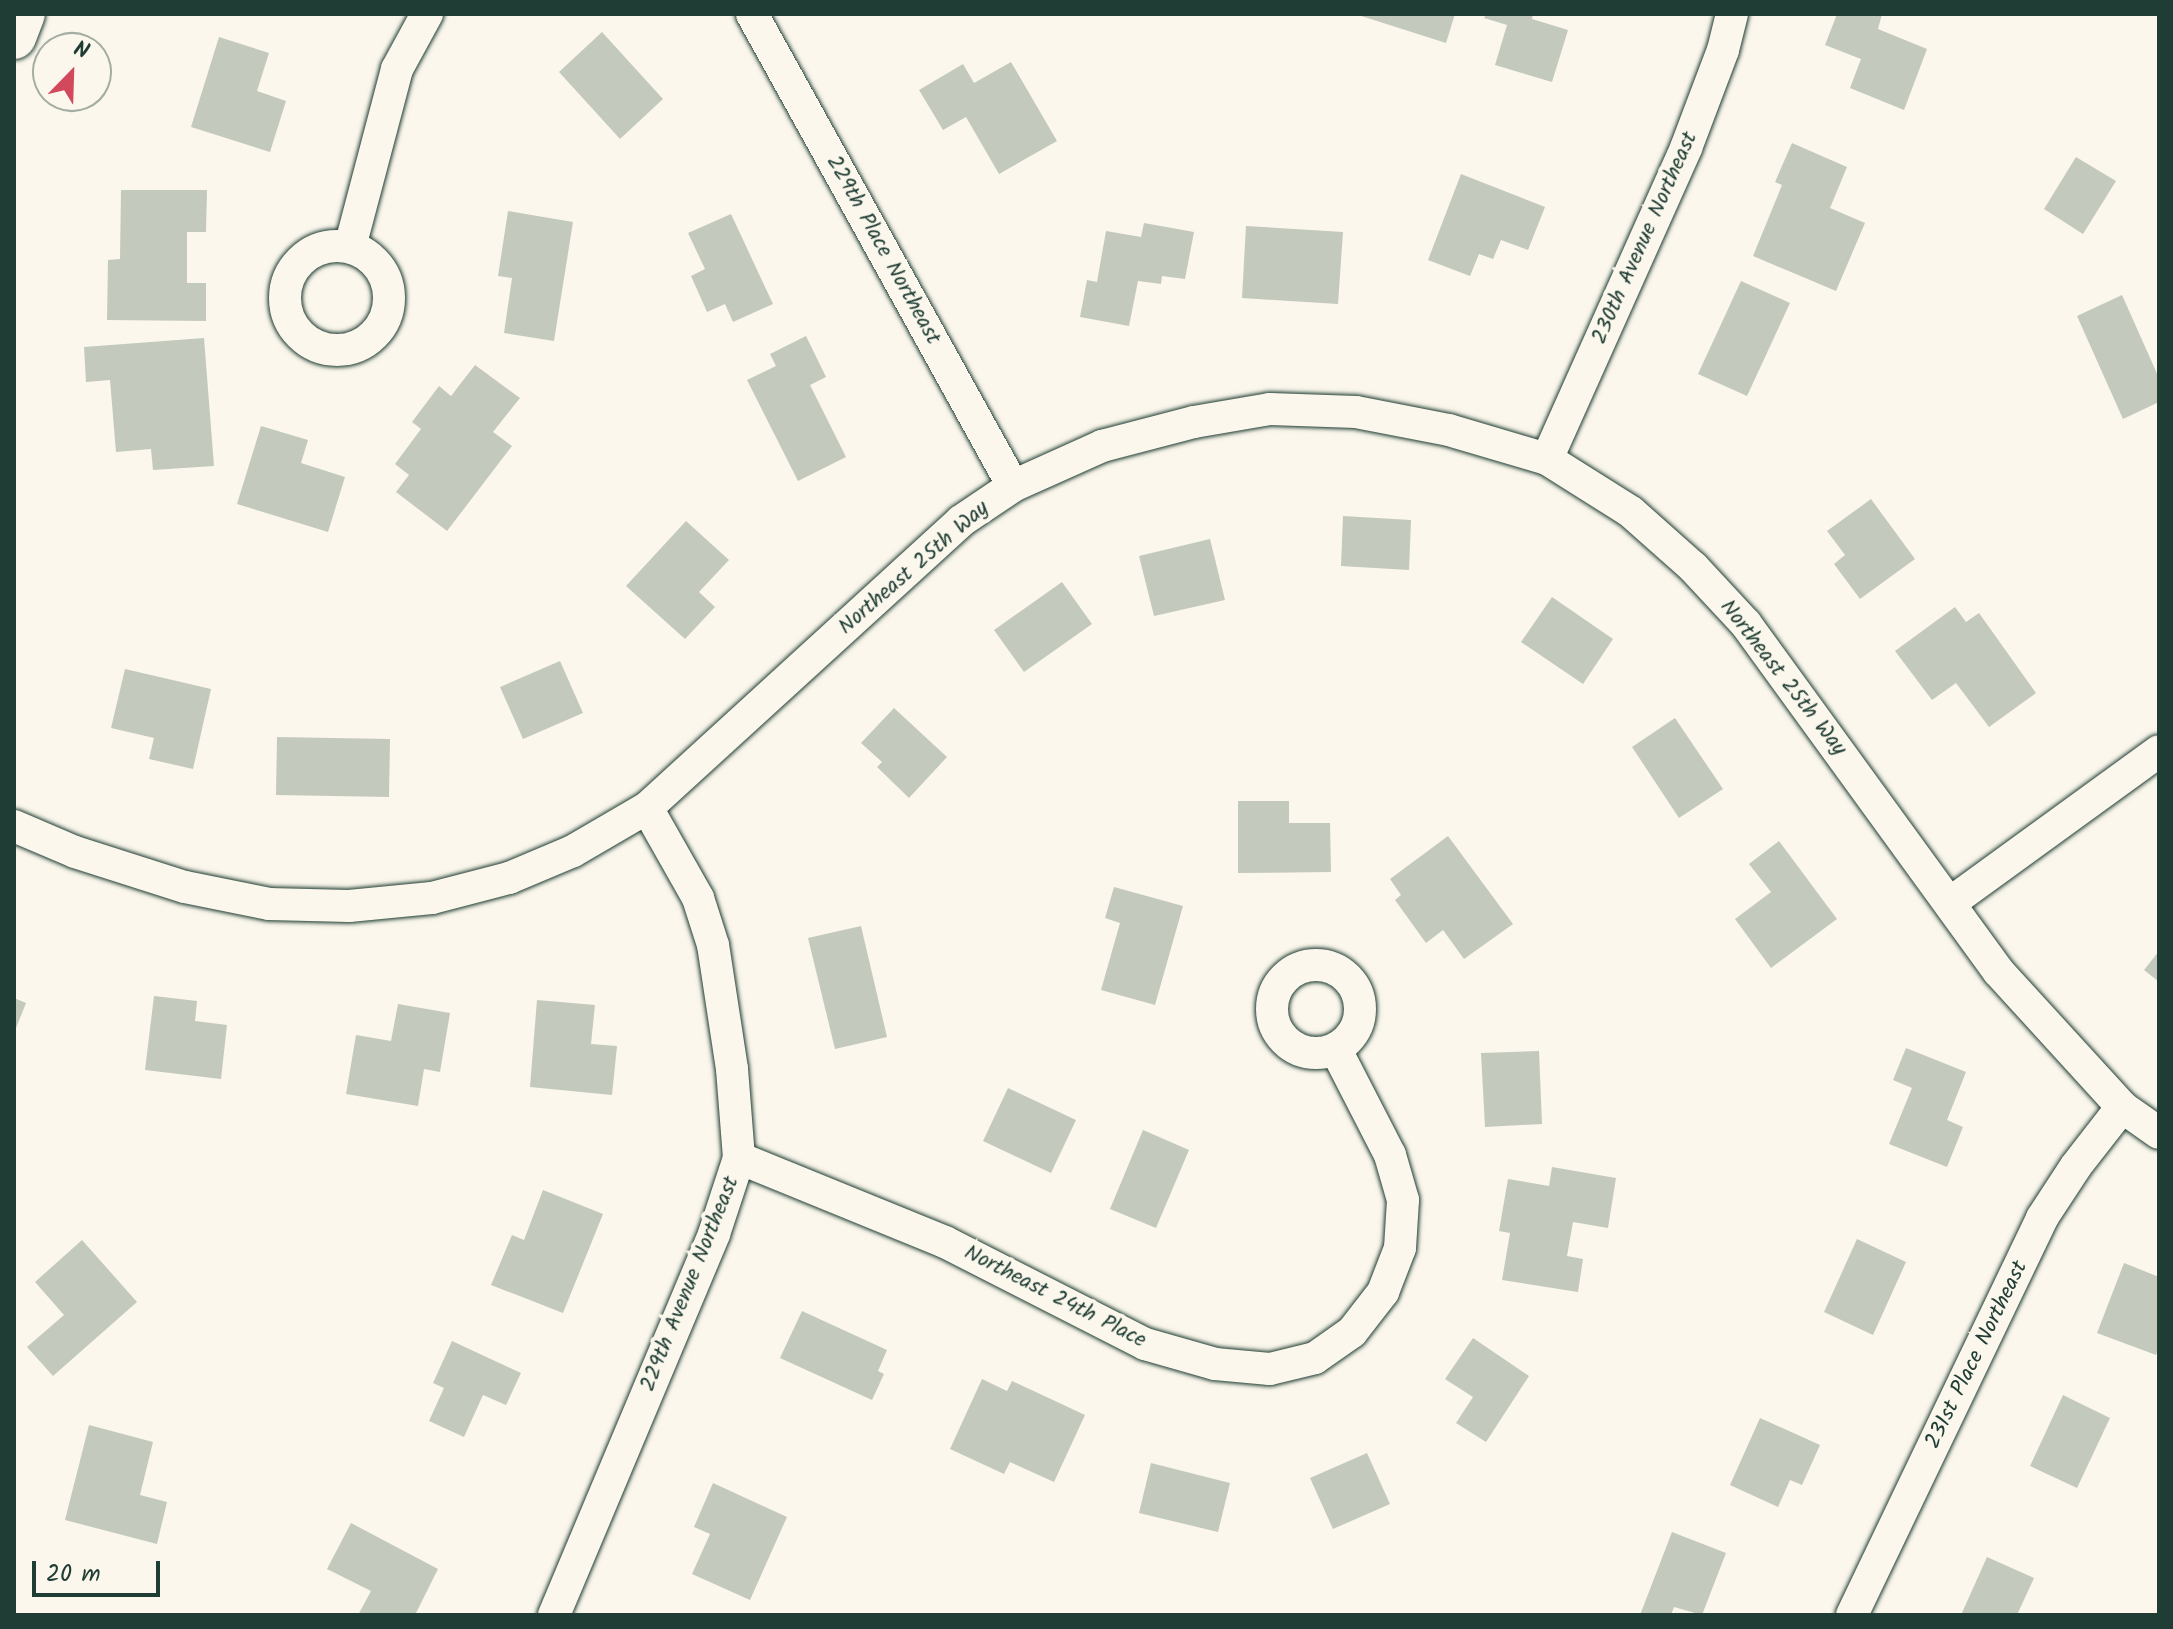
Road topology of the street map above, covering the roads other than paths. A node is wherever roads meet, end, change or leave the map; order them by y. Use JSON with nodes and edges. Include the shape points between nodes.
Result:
{"nodes":[{"id":1,"x":23,"y":14,"type":"edge"},
{"id":2,"x":427,"y":14,"type":"edge"},
{"id":3,"x":752,"y":14,"type":"edge"},
{"id":4,"x":1732,"y":14,"type":"edge"},
{"id":5,"x":14,"y":37,"type":"edge"},
{"id":6,"x":350,"y":247,"type":"dead end"},
{"id":7,"x":1547,"y":459,"type":"junction"},
{"id":8,"x":1013,"y":486,"type":"junction"},
{"id":9,"x":2159,"y":751,"type":"edge"},
{"id":10,"x":647,"y":808,"type":"junction"},
{"id":11,"x":14,"y":826,"type":"edge"},
{"id":12,"x":1950,"y":903,"type":"junction"},
{"id":13,"x":1336,"y":1050,"type":"dead end"},
{"id":14,"x":2122,"y":1107,"type":"junction"},
{"id":15,"x":2159,"y":1133,"type":"edge"},
{"id":16,"x":739,"y":1158,"type":"junction"},
{"id":17,"x":554,"y":1615,"type":"edge"},
{"id":18,"x":1852,"y":1615,"type":"edge"}],
"edges":[{"from":1,"to":5,"type":"main road"},
{"from":2,"to":6,"type":"street","via":[[397,69]]},
{"from":3,"to":8,"type":"street","name":"229th Place Northeast"},
{"from":4,"to":7,"type":"street","name":"230th Avenue Northeast","via":[[1686,148]]},
{"from":7,"to":8,"type":"street","name":"Northeast 25th Way","via":[[1449,430],[1356,412],[1270,409],[1102,446]]},
{"from":7,"to":12,"type":"street","name":"Northeast 25th Way","via":[[1631,512],[1746,624]]},
{"from":8,"to":10,"type":"street","name":"Northeast 25th Way","via":[[961,521]]},
{"from":9,"to":12,"type":"street"},
{"from":10,"to":11,"type":"street","name":"Northeast 25th Way","via":[[573,851],[509,878],[432,898],[349,906],[269,904],[185,887]]},
{"from":10,"to":16,"type":"street","name":"229th Avenue Northeast","via":[[698,898],[713,945]]},
{"from":12,"to":14,"type":"street","name":"Northeast 25th Way","via":[[1998,971]]},
{"from":13,"to":16,"type":"street","name":"Northeast 24th Place","via":[[1390,1155],[1403,1200],[1400,1248],[1383,1292],[1352,1332],[1315,1358],[1270,1369],[1215,1364],[1145,1344],[945,1242]]},
{"from":14,"to":15,"type":"street","name":"Northeast 25th Way"},
{"from":14,"to":18,"type":"street","name":"231st Place Northeast","via":[[2042,1218]]},
{"from":16,"to":17,"type":"street","name":"229th Avenue Northeast","via":[[714,1234]]}]}
